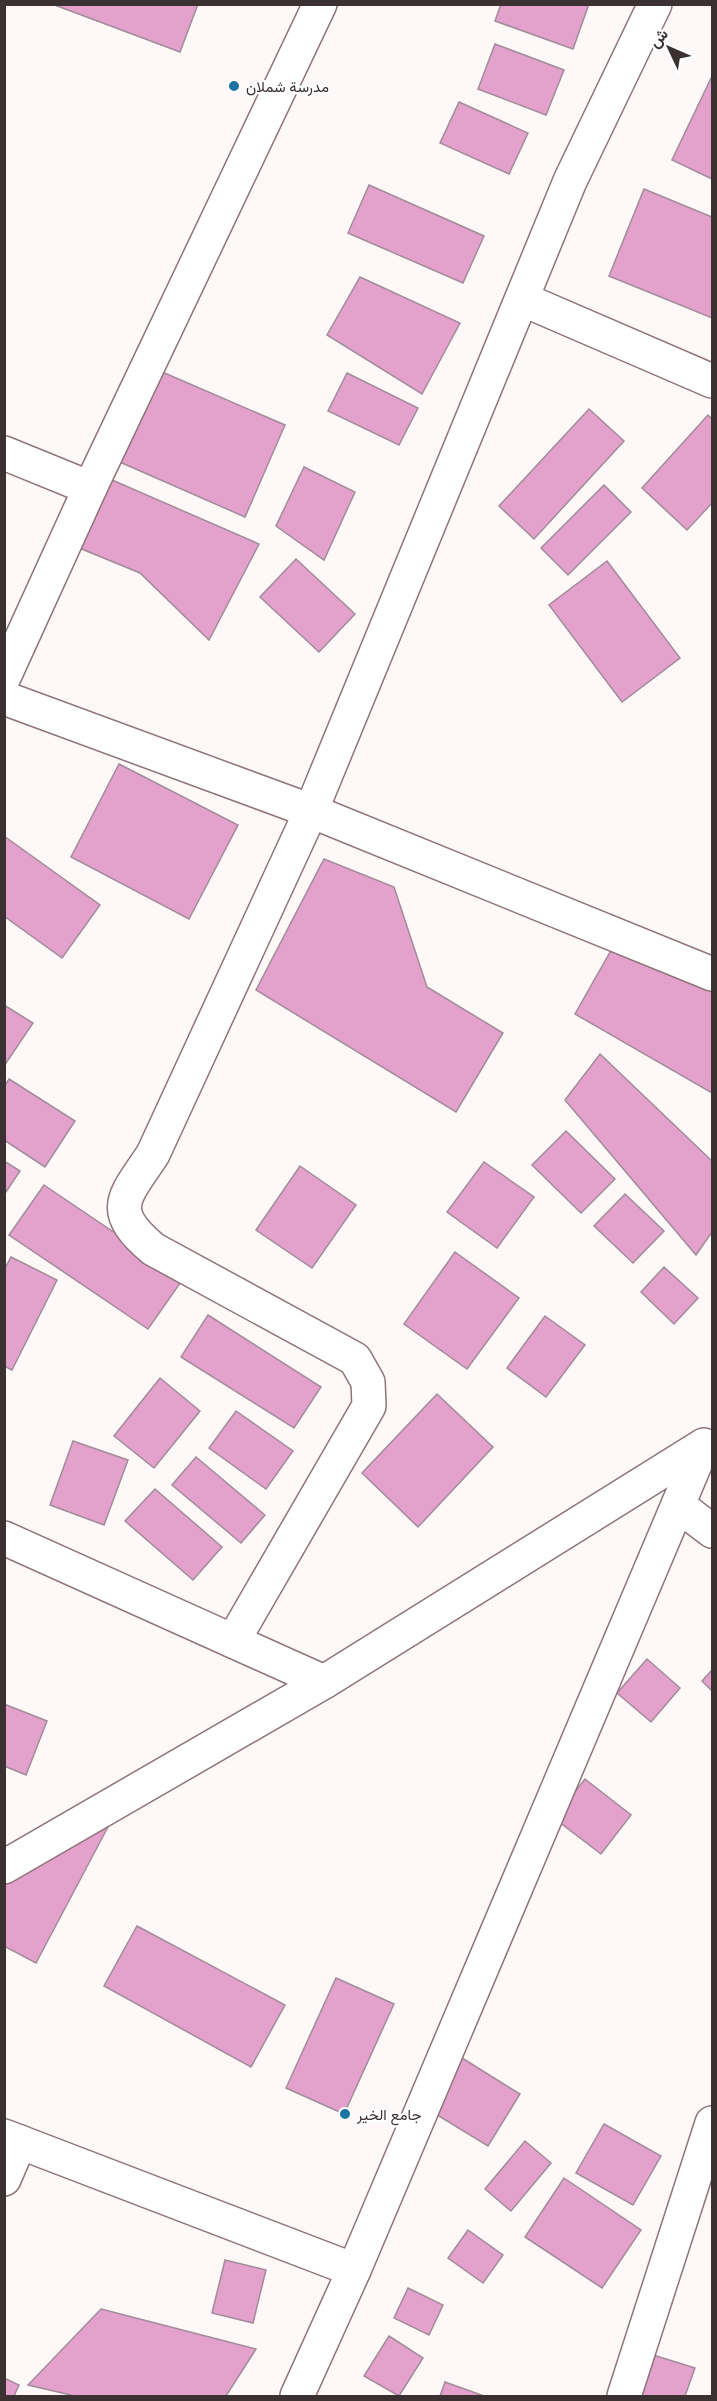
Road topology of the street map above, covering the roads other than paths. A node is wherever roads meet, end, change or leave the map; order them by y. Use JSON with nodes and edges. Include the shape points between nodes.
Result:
{"nodes":[{"id":1,"x":320,"y":4,"type":"edge"},
{"id":2,"x":655,"y":4,"type":"edge"},
{"id":3,"x":522,"y":299,"type":"junction"},
{"id":4,"x":712,"y":381,"type":"edge"},
{"id":5,"x":4,"y":453,"type":"edge"},
{"id":6,"x":90,"y":488,"type":"junction"},
{"id":7,"x":4,"y":677,"type":"edge"},
{"id":8,"x":4,"y":698,"type":"edge"},
{"id":9,"x":311,"y":812,"type":"junction"},
{"id":10,"x":712,"y":974,"type":"edge"},
{"id":11,"x":707,"y":1440,"type":"edge"},
{"id":12,"x":678,"y":1505,"type":"junction"},
{"id":13,"x":712,"y":1532,"type":"edge"},
{"id":14,"x":4,"y":1538,"type":"edge"},
{"id":15,"x":233,"y":1641,"type":"junction"},
{"id":16,"x":324,"y":1682,"type":"junction"},
{"id":17,"x":4,"y":1867,"type":"edge"},
{"id":18,"x":712,"y":2123,"type":"edge"},
{"id":19,"x":12,"y":2139,"type":"edge"},
{"id":20,"x":4,"y":2179,"type":"edge"},
{"id":21,"x":354,"y":2270,"type":"junction"},
{"id":22,"x":297,"y":2397,"type":"edge"},
{"id":23,"x":624,"y":2397,"type":"edge"}],
"edges":[{"from":1,"to":6,"type":"street"},
{"from":2,"to":3,"type":"street","via":[[570,181]]},
{"from":3,"to":4,"type":"street"},
{"from":3,"to":9,"type":"street"},
{"from":5,"to":6,"type":"street"},
{"from":6,"to":7,"type":"street"},
{"from":8,"to":9,"type":"street"},
{"from":9,"to":10,"type":"street"},
{"from":9,"to":15,"type":"street","via":[[153,1154],[126,1195],[123,1212],[133,1232],[153,1249],[355,1359],[368,1382],[369,1406]]},
{"from":11,"to":12,"type":"street"},
{"from":11,"to":16,"type":"street"},
{"from":12,"to":13,"type":"street"},
{"from":12,"to":21,"type":"street"},
{"from":14,"to":15,"type":"street"},
{"from":15,"to":16,"type":"street"},
{"from":16,"to":17,"type":"street"},
{"from":18,"to":23,"type":"street"},
{"from":19,"to":20,"type":"street"},
{"from":19,"to":21,"type":"street"},
{"from":21,"to":22,"type":"street"}]}
